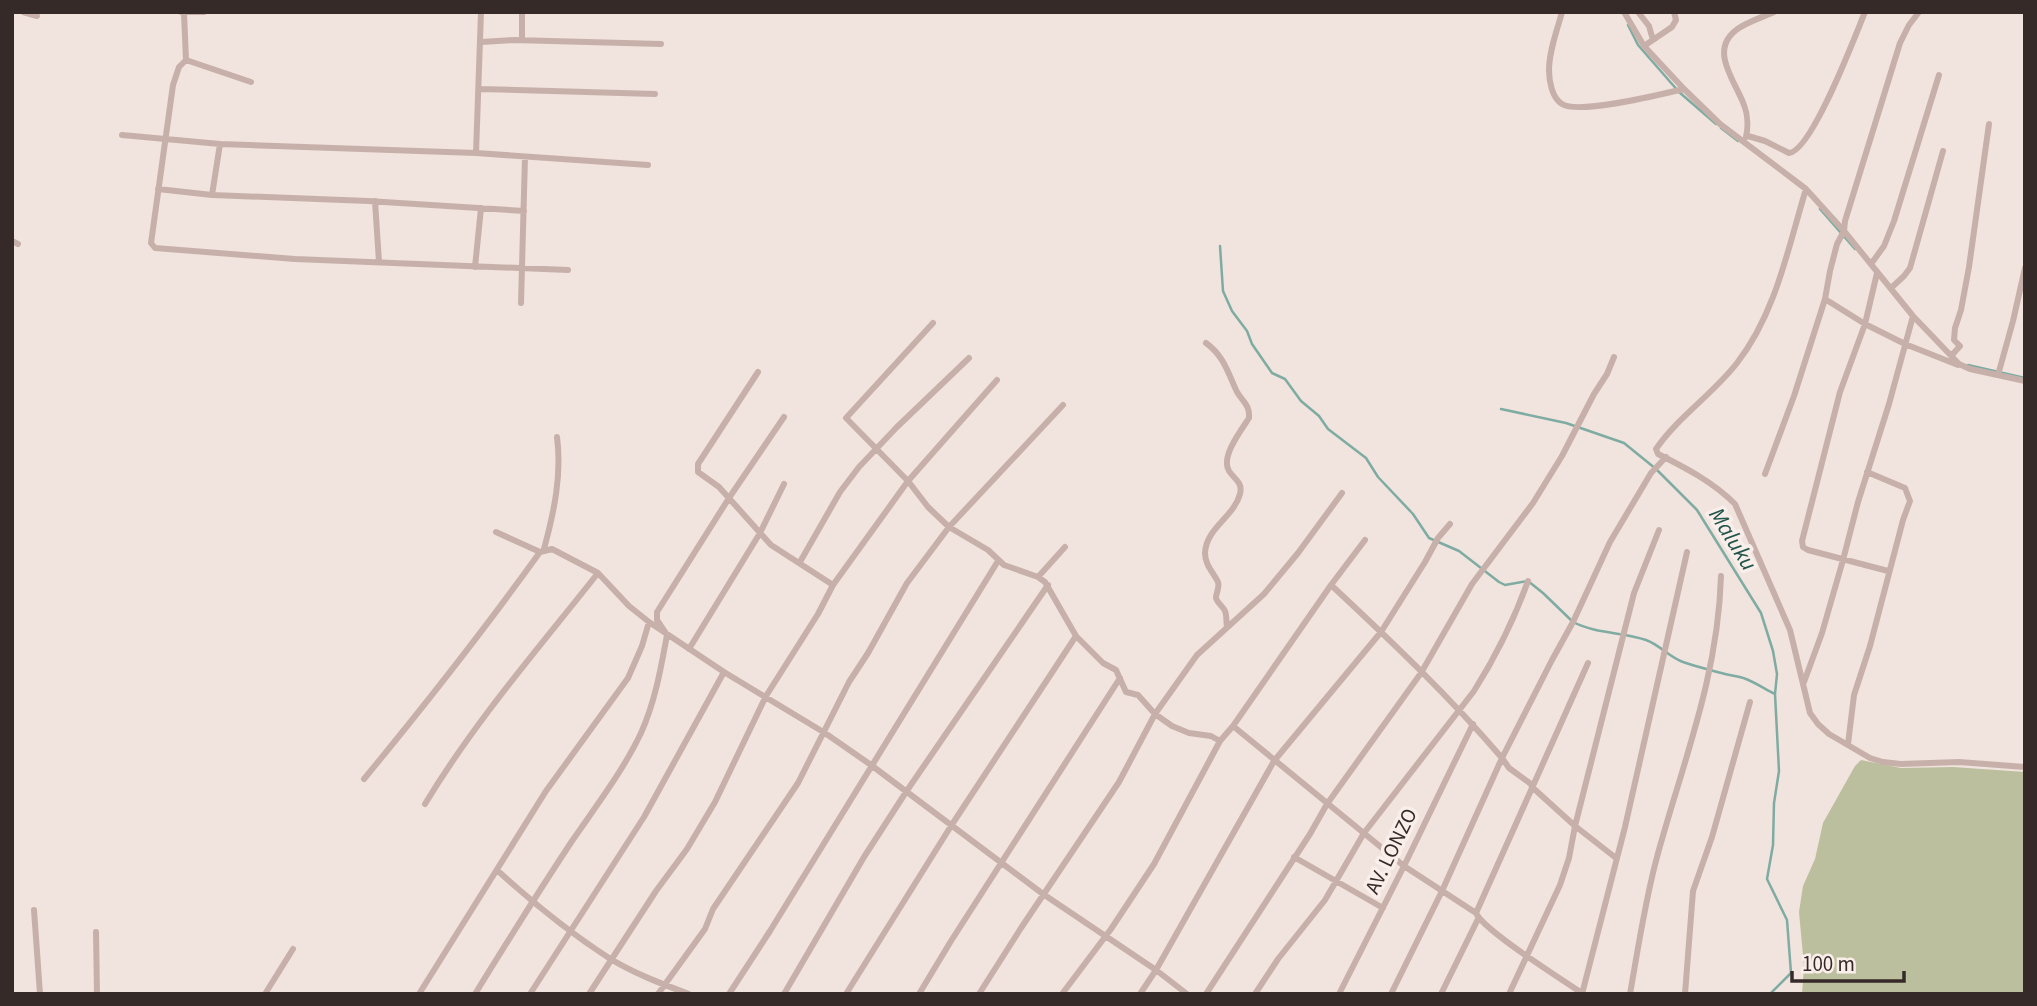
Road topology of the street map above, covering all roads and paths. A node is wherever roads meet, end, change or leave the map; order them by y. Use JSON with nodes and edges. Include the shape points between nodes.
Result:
{"nodes":[{"id":1,"x":23,"y":12,"type":"edge"},
{"id":2,"x":204,"y":12,"type":"edge"},
{"id":3,"x":481,"y":12,"type":"edge"},
{"id":4,"x":522,"y":12,"type":"edge"},
{"id":5,"x":1562,"y":12,"type":"edge"},
{"id":6,"x":1624,"y":12,"type":"edge"},
{"id":7,"x":1639,"y":12,"type":"edge"},
{"id":8,"x":1674,"y":12,"type":"edge"},
{"id":9,"x":1774,"y":12,"type":"edge"},
{"id":10,"x":1865,"y":12,"type":"edge"},
{"id":11,"x":1919,"y":12,"type":"edge"},
{"id":12,"x":182,"y":13,"type":"edge"},
{"id":13,"x":37,"y":16,"type":"dead end"},
{"id":14,"x":522,"y":40,"type":"junction"},
{"id":15,"x":1652,"y":40,"type":"junction"},
{"id":16,"x":481,"y":42,"type":"junction"},
{"id":17,"x":661,"y":44,"type":"dead end"},
{"id":18,"x":1644,"y":46,"type":"junction"},
{"id":19,"x":187,"y":60,"type":"junction"},
{"id":20,"x":1939,"y":75,"type":"dead end"},
{"id":21,"x":251,"y":82,"type":"dead end"},
{"id":22,"x":480,"y":89,"type":"junction"},
{"id":23,"x":1684,"y":89,"type":"junction"},
{"id":24,"x":655,"y":94,"type":"dead end"},
{"id":25,"x":1989,"y":124,"type":"dead end"},
{"id":26,"x":122,"y":135,"type":"dead end"},
{"id":27,"x":167,"y":139,"type":"junction"},
{"id":28,"x":1746,"y":139,"type":"junction"},
{"id":29,"x":220,"y":144,"type":"junction"},
{"id":30,"x":1943,"y":151,"type":"dead end"},
{"id":31,"x":476,"y":153,"type":"junction"},
{"id":32,"x":526,"y":157,"type":"junction"},
{"id":33,"x":648,"y":165,"type":"dead end"},
{"id":34,"x":1806,"y":188,"type":"junction"},
{"id":35,"x":158,"y":189,"type":"junction"},
{"id":36,"x":212,"y":195,"type":"junction"},
{"id":37,"x":375,"y":201,"type":"junction"},
{"id":38,"x":481,"y":208,"type":"junction"},
{"id":39,"x":524,"y":211,"type":"junction"},
{"id":40,"x":1844,"y":231,"type":"junction"},
{"id":41,"x":379,"y":262,"type":"junction"},
{"id":42,"x":1871,"y":264,"type":"junction"},
{"id":43,"x":475,"y":267,"type":"junction"},
{"id":44,"x":2025,"y":268,"type":"edge"},
{"id":45,"x":521,"y":269,"type":"junction"},
{"id":46,"x":568,"y":270,"type":"dead end"},
{"id":47,"x":1877,"y":272,"type":"junction"},
{"id":48,"x":1891,"y":288,"type":"junction"},
{"id":49,"x":1825,"y":299,"type":"junction"},
{"id":50,"x":521,"y":303,"type":"dead end"},
{"id":51,"x":1913,"y":316,"type":"junction"},
{"id":52,"x":933,"y":323,"type":"dead end"},
{"id":53,"x":1865,"y":324,"type":"junction"},
{"id":54,"x":1206,"y":343,"type":"dead end"},
{"id":55,"x":1905,"y":344,"type":"junction"},
{"id":56,"x":1952,"y":355,"type":"junction"},
{"id":57,"x":1614,"y":357,"type":"dead end"},
{"id":58,"x":969,"y":358,"type":"dead end"},
{"id":59,"x":1970,"y":369,"type":"junction"},
{"id":60,"x":758,"y":372,"type":"dead end"},
{"id":61,"x":1998,"y":375,"type":"junction"},
{"id":62,"x":998,"y":380,"type":"dead end"},
{"id":63,"x":2025,"y":382,"type":"edge"},
{"id":64,"x":1063,"y":405,"type":"dead end"},
{"id":65,"x":784,"y":416,"type":"dead end"},
{"id":66,"x":557,"y":437,"type":"dead end"},
{"id":67,"x":877,"y":449,"type":"junction"},
{"id":68,"x":1666,"y":457,"type":"junction"},
{"id":69,"x":1867,"y":472,"type":"junction"},
{"id":70,"x":1765,"y":474,"type":"dead end"},
{"id":71,"x":908,"y":481,"type":"junction"},
{"id":72,"x":784,"y":484,"type":"dead end"},
{"id":73,"x":1342,"y":493,"type":"dead end"},
{"id":74,"x":729,"y":498,"type":"junction"},
{"id":75,"x":1451,"y":524,"type":"dead end"},
{"id":76,"x":949,"y":527,"type":"junction"},
{"id":77,"x":1659,"y":530,"type":"dead end"},
{"id":78,"x":496,"y":532,"type":"dead end"},
{"id":79,"x":760,"y":533,"type":"junction"},
{"id":80,"x":1364,"y":540,"type":"dead end"},
{"id":81,"x":1065,"y":547,"type":"dead end"},
{"id":82,"x":542,"y":550,"type":"junction"},
{"id":83,"x":1687,"y":552,"type":"dead end"},
{"id":84,"x":1843,"y":560,"type":"junction"},
{"id":85,"x":998,"y":561,"type":"junction"},
{"id":86,"x":800,"y":562,"type":"junction"},
{"id":87,"x":1888,"y":571,"type":"junction"},
{"id":88,"x":598,"y":573,"type":"junction"},
{"id":89,"x":1721,"y":576,"type":"dead end"},
{"id":90,"x":1038,"y":577,"type":"junction"},
{"id":91,"x":1528,"y":581,"type":"dead end"},
{"id":92,"x":833,"y":584,"type":"junction"},
{"id":93,"x":1331,"y":585,"type":"junction"},
{"id":94,"x":1048,"y":586,"type":"junction"},
{"id":95,"x":649,"y":622,"type":"junction"},
{"id":96,"x":1227,"y":627,"type":"junction"},
{"id":97,"x":1381,"y":632,"type":"junction"},
{"id":98,"x":667,"y":635,"type":"junction"},
{"id":99,"x":1076,"y":636,"type":"junction"},
{"id":100,"x":689,"y":649,"type":"junction"},
{"id":101,"x":1588,"y":663,"type":"dead end"},
{"id":102,"x":724,"y":672,"type":"junction"},
{"id":103,"x":1421,"y":673,"type":"junction"},
{"id":104,"x":1120,"y":678,"type":"junction"},
{"id":105,"x":1804,"y":682,"type":"junction"},
{"id":106,"x":766,"y":696,"type":"junction"},
{"id":107,"x":1750,"y":702,"type":"dead end"},
{"id":108,"x":1458,"y":710,"type":"junction"},
{"id":109,"x":1155,"y":714,"type":"junction"},
{"id":110,"x":1473,"y":724,"type":"junction"},
{"id":111,"x":1233,"y":726,"type":"junction"},
{"id":112,"x":824,"y":733,"type":"junction"},
{"id":113,"x":1220,"y":741,"type":"junction"},
{"id":114,"x":1848,"y":744,"type":"junction"},
{"id":115,"x":1502,"y":758,"type":"junction"},
{"id":116,"x":1274,"y":761,"type":"junction"},
{"id":117,"x":871,"y":765,"type":"junction"},
{"id":118,"x":2025,"y":767,"type":"edge"},
{"id":119,"x":364,"y":779,"type":"dead end"},
{"id":120,"x":1532,"y":787,"type":"junction"},
{"id":121,"x":906,"y":792,"type":"junction"},
{"id":122,"x":425,"y":804,"type":"dead end"},
{"id":123,"x":1327,"y":804,"type":"junction"},
{"id":124,"x":951,"y":826,"type":"junction"},
{"id":125,"x":1575,"y":826,"type":"junction"},
{"id":126,"x":1364,"y":833,"type":"junction"},
{"id":127,"x":1294,"y":857,"type":"junction"},
{"id":128,"x":1616,"y":858,"type":"junction"},
{"id":129,"x":1000,"y":863,"type":"junction"},
{"id":130,"x":1404,"y":866,"type":"junction"},
{"id":131,"x":497,"y":870,"type":"junction"},
{"id":132,"x":1336,"y":881,"type":"junction"},
{"id":133,"x":1442,"y":891,"type":"junction"},
{"id":134,"x":1043,"y":894,"type":"junction"},
{"id":135,"x":532,"y":902,"type":"junction"},
{"id":136,"x":1383,"y":908,"type":"junction"},
{"id":137,"x":34,"y":911,"type":"dead end"},
{"id":138,"x":1477,"y":916,"type":"junction"},
{"id":139,"x":570,"y":930,"type":"junction"},
{"id":140,"x":96,"y":932,"type":"dead end"},
{"id":141,"x":1104,"y":937,"type":"junction"},
{"id":142,"x":293,"y":949,"type":"dead end"},
{"id":143,"x":1527,"y":955,"type":"junction"},
{"id":144,"x":611,"y":959,"type":"junction"},
{"id":145,"x":1156,"y":970,"type":"junction"},
{"id":146,"x":664,"y":985,"type":"junction"},
{"id":147,"x":40,"y":994,"type":"edge"},
{"id":148,"x":97,"y":994,"type":"edge"},
{"id":149,"x":265,"y":994,"type":"edge"},
{"id":150,"x":419,"y":994,"type":"edge"},
{"id":151,"x":475,"y":994,"type":"edge"},
{"id":152,"x":530,"y":994,"type":"edge"},
{"id":153,"x":589,"y":994,"type":"edge"},
{"id":154,"x":658,"y":994,"type":"edge"},
{"id":155,"x":689,"y":994,"type":"edge"},
{"id":156,"x":729,"y":994,"type":"edge"},
{"id":157,"x":785,"y":994,"type":"edge"},
{"id":158,"x":846,"y":994,"type":"edge"},
{"id":159,"x":919,"y":994,"type":"edge"},
{"id":160,"x":979,"y":994,"type":"edge"},
{"id":161,"x":1062,"y":994,"type":"edge"},
{"id":162,"x":1140,"y":994,"type":"edge"},
{"id":163,"x":1187,"y":994,"type":"edge"},
{"id":164,"x":1206,"y":994,"type":"edge"},
{"id":165,"x":1255,"y":994,"type":"edge"},
{"id":166,"x":1339,"y":994,"type":"edge"},
{"id":167,"x":1391,"y":994,"type":"edge"},
{"id":168,"x":1441,"y":994,"type":"edge"},
{"id":169,"x":1509,"y":994,"type":"edge"},
{"id":170,"x":1582,"y":994,"type":"edge"},
{"id":171,"x":1630,"y":994,"type":"edge"},
{"id":172,"x":1685,"y":994,"type":"edge"}],
"edges":[{"from":1,"to":13,"type":"street"},
{"from":2,"to":12,"type":"street"},
{"from":3,"to":16,"type":"street"},
{"from":4,"to":14,"type":"street"},
{"from":5,"to":23,"type":"street","via":[[1549,69],[1554,95],[1563,105],[1620,102]]},
{"from":6,"to":18,"type":"street"},
{"from":7,"to":15,"type":"street"},
{"from":8,"to":15,"type":"street","via":[[1675,24]]},
{"from":9,"to":28,"type":"street","via":[[1742,26],[1725,44],[1729,74],[1746,108]]},
{"from":10,"to":28,"type":"street","via":[[1817,122],[1796,151],[1789,153],[1765,141]]},
{"from":11,"to":40,"type":"street","via":[[1900,43]]},
{"from":12,"to":19,"type":"street"},
{"from":14,"to":16,"type":"street"},
{"from":14,"to":17,"type":"street"},
{"from":15,"to":18,"type":"street"},
{"from":16,"to":22,"type":"street"},
{"from":18,"to":23,"type":"street"},
{"from":19,"to":21,"type":"street"},
{"from":19,"to":27,"type":"street","via":[[174,78]]},
{"from":20,"to":42,"type":"street","via":[[1894,221]]},
{"from":22,"to":24,"type":"street"},
{"from":22,"to":31,"type":"street"},
{"from":23,"to":28,"type":"street","via":[[1720,124]]},
{"from":25,"to":56,"type":"street","via":[[1969,267],[1955,328],[1954,340],[1960,346]]},
{"from":26,"to":27,"type":"street"},
{"from":27,"to":29,"type":"street"},
{"from":27,"to":35,"type":"street"},
{"from":28,"to":34,"type":"street"},
{"from":29,"to":31,"type":"street"},
{"from":29,"to":36,"type":"street"},
{"from":30,"to":48,"type":"street","via":[[1910,268]]},
{"from":31,"to":32,"type":"street"},
{"from":32,"to":33,"type":"street"},
{"from":32,"to":39,"type":"street"},
{"from":34,"to":40,"type":"street"},
{"from":34,"to":68,"type":"street","via":[[1767,315],[1753,342],[1659,444],[1658,454]]},
{"from":35,"to":36,"type":"street"},
{"from":35,"to":41,"type":"street","via":[[151,243],[155,248]]},
{"from":36,"to":37,"type":"street"},
{"from":37,"to":38,"type":"street"},
{"from":37,"to":41,"type":"street"},
{"from":38,"to":39,"type":"street"},
{"from":38,"to":43,"type":"street"},
{"from":39,"to":45,"type":"street"},
{"from":40,"to":42,"type":"street"},
{"from":40,"to":49,"type":"street"},
{"from":41,"to":43,"type":"street"},
{"from":42,"to":47,"type":"street"},
{"from":43,"to":45,"type":"street"},
{"from":44,"to":61,"type":"street"},
{"from":45,"to":46,"type":"street"},
{"from":45,"to":50,"type":"street"},
{"from":47,"to":48,"type":"street"},
{"from":47,"to":53,"type":"street"},
{"from":48,"to":51,"type":"street"},
{"from":49,"to":53,"type":"street"},
{"from":49,"to":70,"type":"street"},
{"from":51,"to":55,"type":"street"},
{"from":51,"to":56,"type":"street"},
{"from":52,"to":67,"type":"street","via":[[846,418]]},
{"from":53,"to":55,"type":"street"},
{"from":53,"to":84,"type":"street","via":[[1840,392],[1802,541],[1808,550]]},
{"from":54,"to":96,"type":"street","via":[[1220,355],[1250,412],[1227,458],[1240,493],[1207,541],[1206,550]]},
{"from":55,"to":59,"type":"street"},
{"from":55,"to":69,"type":"street"},
{"from":56,"to":59,"type":"street"},
{"from":57,"to":103,"type":"street","via":[[1562,456],[1472,584]]},
{"from":58,"to":67,"type":"street"},
{"from":59,"to":61,"type":"street"},
{"from":60,"to":74,"type":"street","via":[[698,464],[698,472]]},
{"from":61,"to":63,"type":"street"},
{"from":62,"to":71,"type":"street"},
{"from":64,"to":76,"type":"street"},
{"from":65,"to":74,"type":"street"},
{"from":66,"to":82,"type":"street","via":[[554,512]]},
{"from":67,"to":71,"type":"street"},
{"from":67,"to":86,"type":"street","via":[[840,492]]},
{"from":68,"to":105,"type":"street","via":[[1735,504],[1790,630]]},
{"from":68,"to":115,"type":"street","via":[[1651,473],[1610,542]]},
{"from":69,"to":84,"type":"street"},
{"from":69,"to":87,"type":"street","via":[[1905,488],[1910,501]]},
{"from":71,"to":76,"type":"street"},
{"from":71,"to":92,"type":"street"},
{"from":72,"to":79,"type":"street"},
{"from":73,"to":96,"type":"street","via":[[1264,594]]},
{"from":74,"to":79,"type":"street"},
{"from":74,"to":98,"type":"street","via":[[657,612]]},
{"from":75,"to":97,"type":"street"},
{"from":76,"to":85,"type":"street"},
{"from":76,"to":112,"type":"street","via":[[906,583]]},
{"from":77,"to":125,"type":"street","via":[[1634,593]]},
{"from":78,"to":82,"type":"street"},
{"from":79,"to":86,"type":"street","via":[[776,549]]},
{"from":79,"to":100,"type":"street"},
{"from":80,"to":93,"type":"street"},
{"from":81,"to":90,"type":"street"},
{"from":82,"to":88,"type":"street","via":[[557,551]]},
{"from":82,"to":119,"type":"street"},
{"from":83,"to":128,"type":"street"},
{"from":84,"to":87,"type":"street"},
{"from":84,"to":105,"type":"street"},
{"from":85,"to":90,"type":"street"},
{"from":85,"to":117,"type":"street"},
{"from":86,"to":92,"type":"street"},
{"from":87,"to":114,"type":"street","via":[[1854,695]]},
{"from":88,"to":95,"type":"street"},
{"from":88,"to":122,"type":"street","via":[[505,688]]},
{"from":89,"to":171,"type":"street","via":[[1705,696],[1657,859]]},
{"from":90,"to":94,"type":"street"},
{"from":91,"to":108,"type":"street","via":[[1488,669]]},
{"from":92,"to":106,"type":"street"},
{"from":93,"to":97,"type":"street"},
{"from":93,"to":111,"type":"street"},
{"from":94,"to":99,"type":"street"},
{"from":94,"to":121,"type":"street"},
{"from":95,"to":98,"type":"street"},
{"from":95,"to":131,"type":"street","via":[[628,678],[546,791]]},
{"from":96,"to":109,"type":"street","via":[[1197,655]]},
{"from":97,"to":103,"type":"street"},
{"from":97,"to":116,"type":"street"},
{"from":98,"to":100,"type":"street"},
{"from":98,"to":135,"type":"street","via":[[642,731]]},
{"from":99,"to":104,"type":"street"},
{"from":99,"to":124,"type":"street"},
{"from":100,"to":102,"type":"street"},
{"from":101,"to":120,"type":"street"},
{"from":102,"to":106,"type":"street"},
{"from":102,"to":139,"type":"street","via":[[644,817]]},
{"from":103,"to":108,"type":"street"},
{"from":103,"to":123,"type":"street"},
{"from":104,"to":109,"type":"street","via":[[1126,692],[1138,695]]},
{"from":104,"to":129,"type":"street"},
{"from":105,"to":114,"type":"street","via":[[1810,713],[1829,734]]},
{"from":106,"to":112,"type":"street"},
{"from":106,"to":144,"type":"street","via":[[715,802]]},
{"from":107,"to":172,"type":"street","via":[[1693,891]]},
{"from":108,"to":110,"type":"street"},
{"from":108,"to":126,"type":"street"},
{"from":109,"to":113,"type":"street","via":[[1172,726]]},
{"from":109,"to":134,"type":"street","via":[[1119,782]]},
{"from":110,"to":115,"type":"street"},
{"from":110,"to":130,"type":"street","name":"AV. LONZO"},
{"from":111,"to":113,"type":"street"},
{"from":111,"to":116,"type":"street"},
{"from":112,"to":117,"type":"street"},
{"from":112,"to":146,"type":"street","via":[[798,783]]},
{"from":113,"to":141,"type":"street","via":[[1154,864]]},
{"from":114,"to":118,"type":"street","via":[[1891,764],[1959,762]]},
{"from":115,"to":120,"type":"street"},
{"from":115,"to":133,"type":"street"},
{"from":116,"to":123,"type":"street"},
{"from":116,"to":145,"type":"street"},
{"from":117,"to":121,"type":"street"},
{"from":117,"to":156,"type":"street"},
{"from":120,"to":125,"type":"street"},
{"from":120,"to":138,"type":"street"},
{"from":121,"to":124,"type":"street"},
{"from":121,"to":157,"type":"street"},
{"from":123,"to":126,"type":"street"},
{"from":123,"to":127,"type":"street"},
{"from":124,"to":129,"type":"street"},
{"from":124,"to":158,"type":"street"},
{"from":125,"to":128,"type":"street"},
{"from":125,"to":143,"type":"street","via":[[1560,885]]},
{"from":126,"to":130,"type":"street"},
{"from":126,"to":132,"type":"street"},
{"from":127,"to":132,"type":"street"},
{"from":127,"to":164,"type":"street"},
{"from":128,"to":170,"type":"street"},
{"from":129,"to":134,"type":"street"},
{"from":129,"to":159,"type":"street"},
{"from":130,"to":133,"type":"street"},
{"from":130,"to":136,"type":"street","name":"AV. LONZO"},
{"from":131,"to":135,"type":"street"},
{"from":131,"to":150,"type":"street"},
{"from":132,"to":136,"type":"street"},
{"from":132,"to":165,"type":"street"},
{"from":133,"to":138,"type":"street"},
{"from":133,"to":167,"type":"street"},
{"from":134,"to":141,"type":"street"},
{"from":134,"to":160,"type":"street"},
{"from":135,"to":139,"type":"street"},
{"from":135,"to":151,"type":"street"},
{"from":136,"to":166,"type":"street","name":"AV. LONZO"},
{"from":137,"to":147,"type":"street"},
{"from":138,"to":143,"type":"street"},
{"from":138,"to":168,"type":"street"},
{"from":139,"to":144,"type":"street"},
{"from":139,"to":152,"type":"street"},
{"from":140,"to":148,"type":"street"},
{"from":141,"to":145,"type":"street"},
{"from":141,"to":161,"type":"street"},
{"from":142,"to":149,"type":"street"},
{"from":143,"to":169,"type":"street"},
{"from":143,"to":170,"type":"street"},
{"from":144,"to":146,"type":"street"},
{"from":144,"to":153,"type":"street"},
{"from":145,"to":162,"type":"street"},
{"from":145,"to":163,"type":"street"},
{"from":146,"to":154,"type":"street"},
{"from":146,"to":155,"type":"street"}]}
